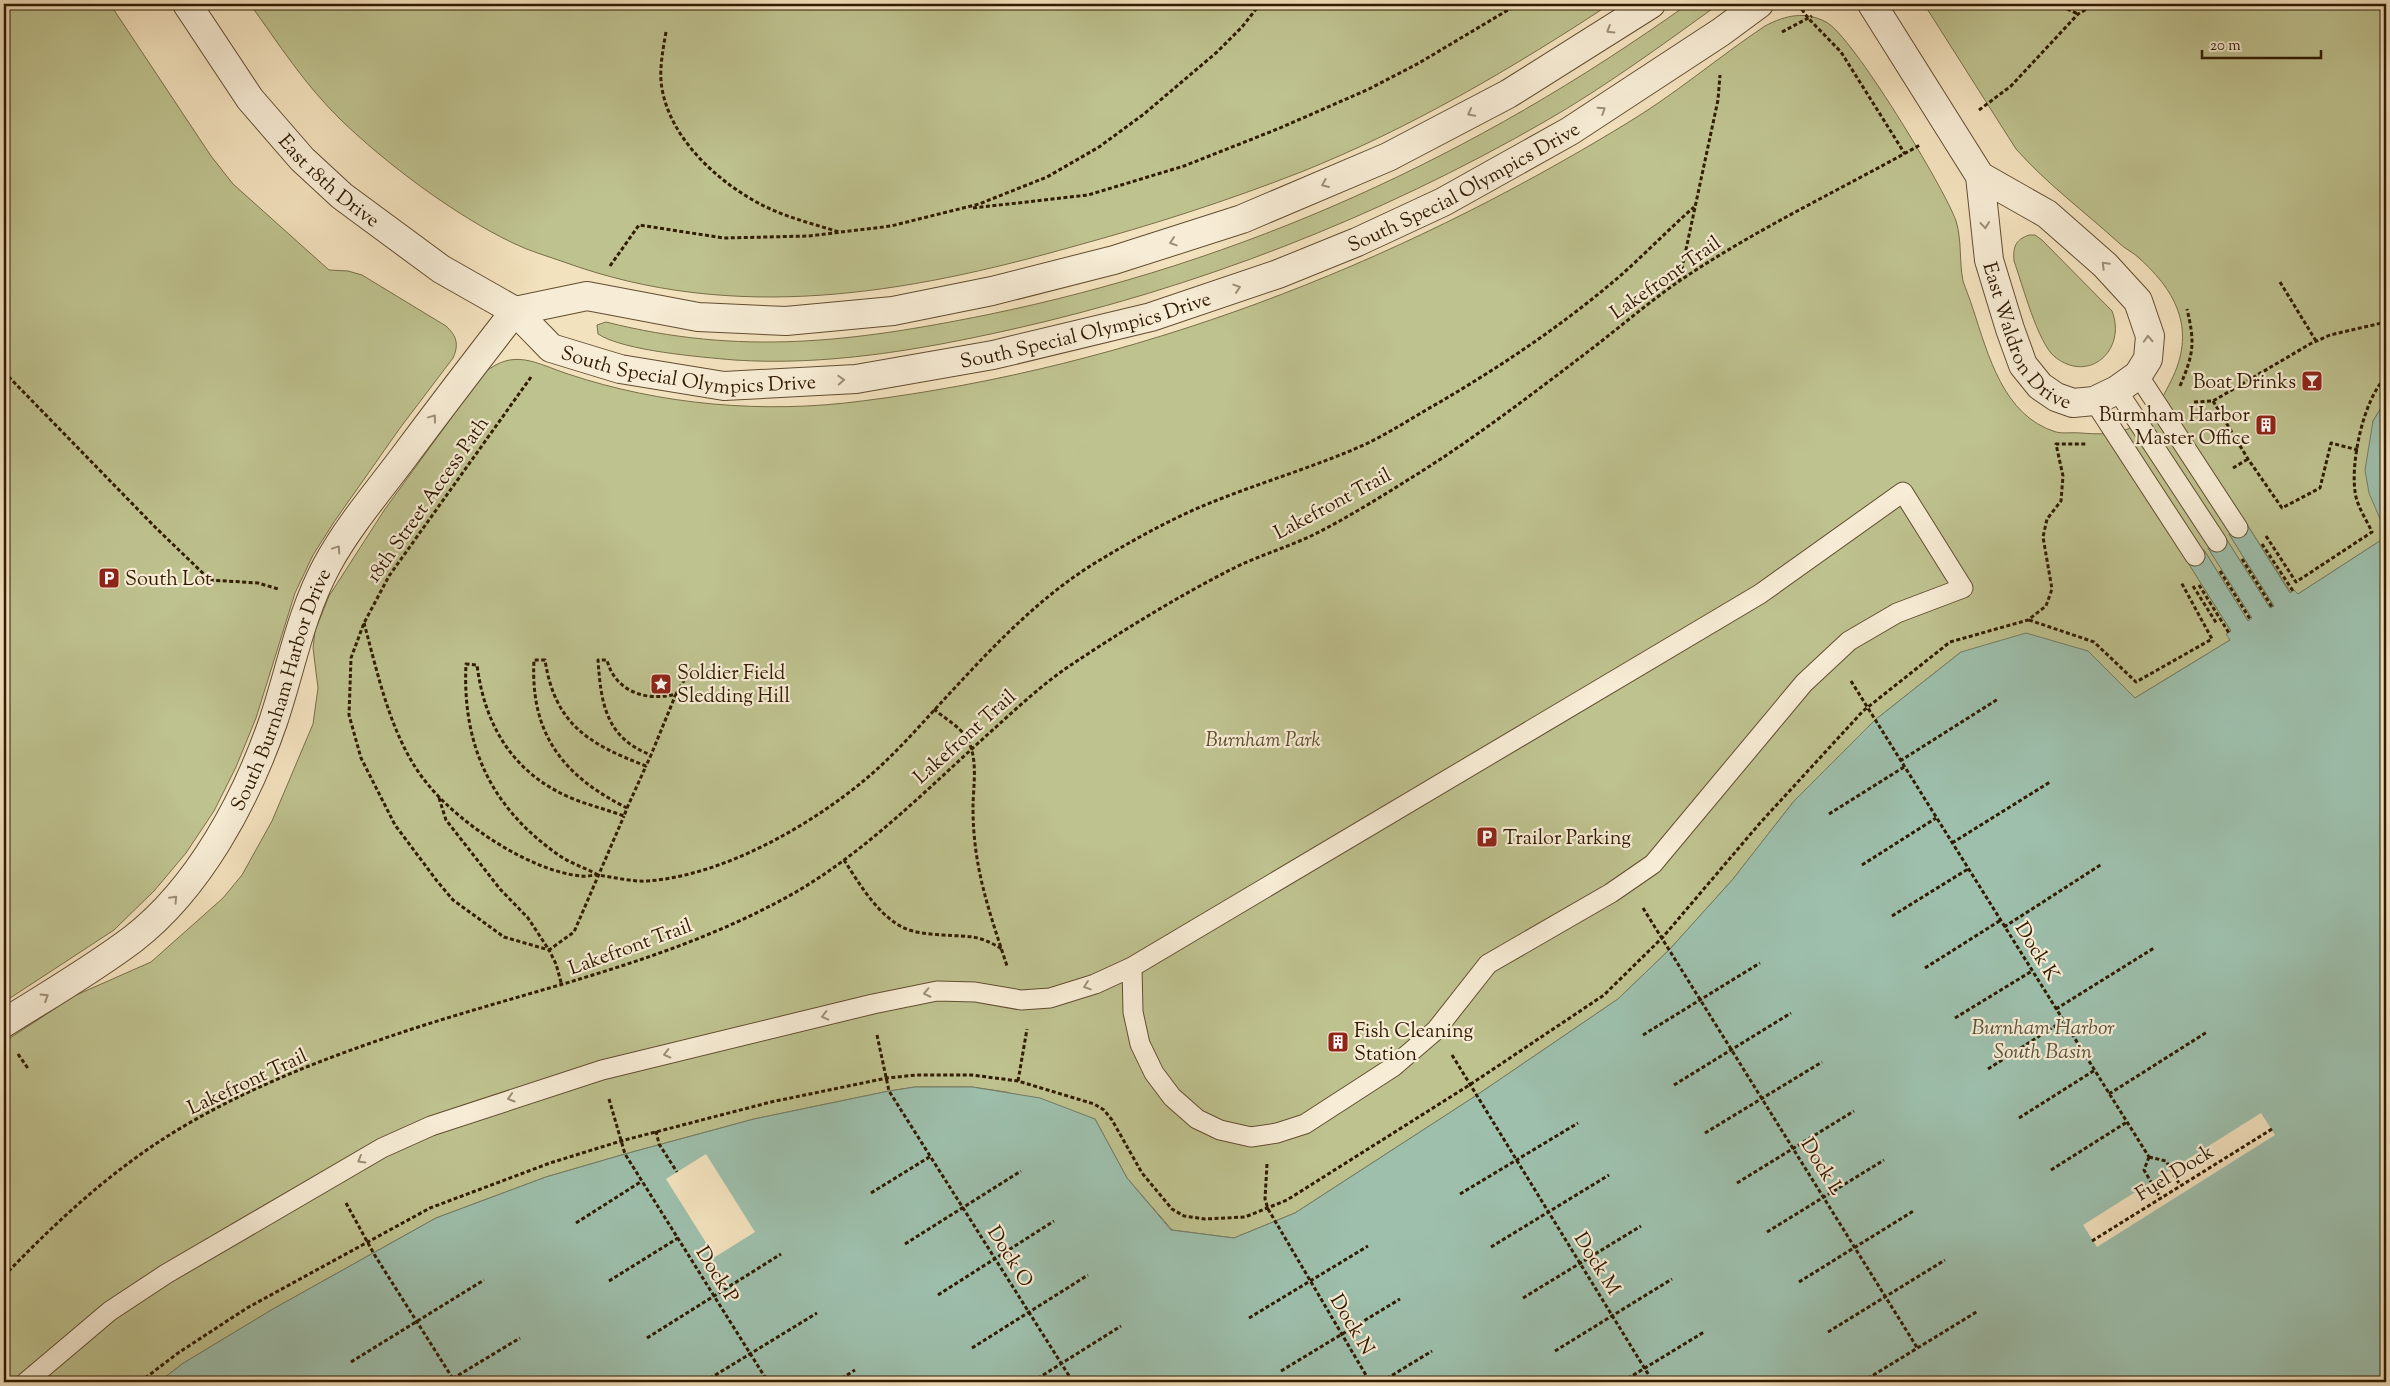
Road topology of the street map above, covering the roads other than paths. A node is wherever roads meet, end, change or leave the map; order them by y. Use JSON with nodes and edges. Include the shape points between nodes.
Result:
{"nodes":[{"id":1,"x":187,"y":4,"type":"edge"},
{"id":2,"x":1651,"y":4,"type":"edge"},
{"id":3,"x":1759,"y":4,"type":"edge"},
{"id":4,"x":1872,"y":4,"type":"edge"},
{"id":5,"x":1980,"y":176,"type":"junction"},
{"id":6,"x":515,"y":311,"type":"junction"},
{"id":7,"x":2116,"y":389,"type":"junction"},
{"id":8,"x":2238,"y":528,"type":"dead end"},
{"id":9,"x":2217,"y":542,"type":"dead end"},
{"id":10,"x":2195,"y":556,"type":"dead end"},
{"id":11,"x":1132,"y":967,"type":"junction"},
{"id":12,"x":4,"y":1023,"type":"edge"},
{"id":13,"x":26,"y":1382,"type":"edge"}],
"edges":[{"from":1,"to":6,"type":"street","name":"East 18th Drive","via":[[250,99],[302,159],[342,196],[441,269]]},
{"from":2,"to":6,"type":"street","one_way":true,"via":[[1508,94],[1388,157],[1242,219],[1114,260],[992,291],[893,311],[786,321],[698,317],[587,296]]},
{"from":6,"to":3,"type":"street","name":"South Special Olympics Drive","one_way":true,"via":[[552,348],[620,369],[724,386],[856,379],[993,356],[1142,319],[1278,274],[1357,242],[1443,202],[1570,131]]},
{"from":4,"to":5,"type":"street","name":"East Waldron Drive"},
{"from":5,"to":7,"type":"street","name":"East Waldron Drive","one_way":true,"via":[[1989,260],[2023,365],[2040,386],[2073,403]]},
{"from":7,"to":5,"type":"street","name":"East Waldron Drive","one_way":true,"via":[[2148,359],[2150,336],[2138,301],[2048,214]]},
{"from":12,"to":6,"type":"street","name":"South Burnham Harbor Drive","one_way":true,"via":[[134,938],[176,898],[210,854],[246,790],[273,722],[309,600],[328,562],[362,511]]},
{"from":7,"to":8,"type":"lane","via":[[2209,484]]},
{"from":7,"to":9,"type":"lane"},
{"from":7,"to":10,"type":"lane"},
{"from":11,"to":11,"type":"lane","via":[[1133,1012],[1140,1044],[1154,1073],[1172,1097],[1197,1119],[1220,1130],[1251,1137],[1305,1124],[1393,1066],[1436,1030],[1488,964],[1653,864],[1804,683],[1849,641],[1897,613],[1963,588],[1903,492],[1760,594]]},
{"from":11,"to":13,"type":"lane","one_way":true,"via":[[1095,984],[1050,998],[1021,1000],[975,992],[937,991],[869,1005],[602,1070],[431,1126],[330,1177],[166,1274],[110,1311]]}]}
